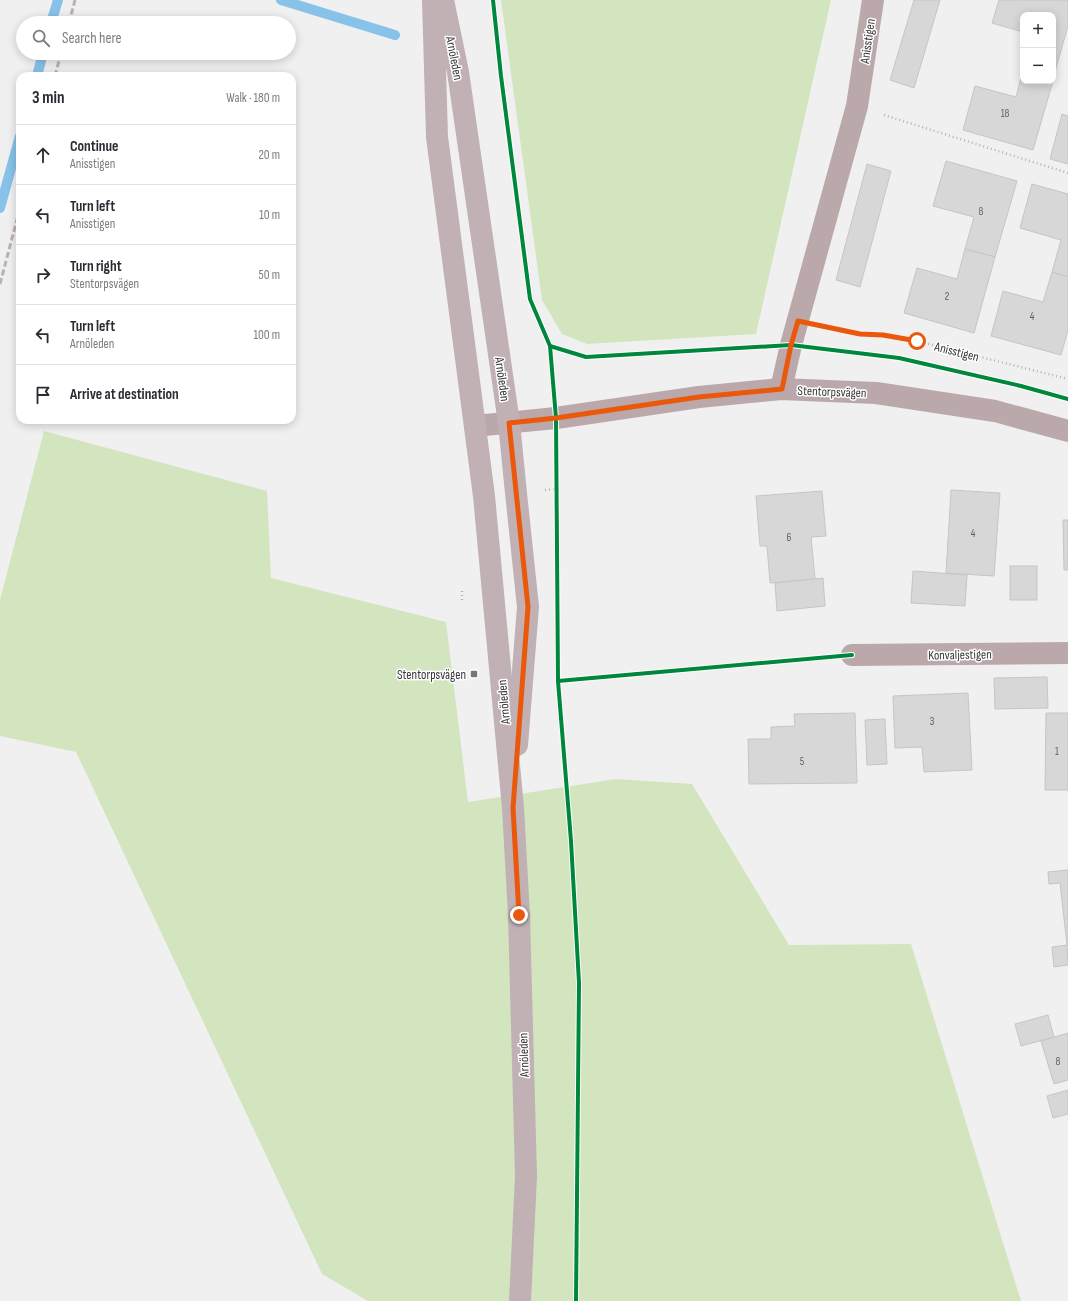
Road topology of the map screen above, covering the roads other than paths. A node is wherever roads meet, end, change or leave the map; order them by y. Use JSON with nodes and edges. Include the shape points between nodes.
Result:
{"nodes":[{"id":1,"x":433,"y":0,"type":"edge"},
{"id":2,"x":443,"y":0,"type":"edge"},
{"id":3,"x":873,"y":0,"type":"edge"},
{"id":4,"x":782,"y":389,"type":"junction"},
{"id":5,"x":509,"y":423,"type":"junction"},
{"id":6,"x":475,"y":426,"type":"junction"},
{"id":7,"x":1068,"y":431,"type":"edge"},
{"id":8,"x":1068,"y":653,"type":"edge"},
{"id":9,"x":852,"y":655,"type":"dead end"},
{"id":10,"x":513,"y":808,"type":"junction"},
{"id":11,"x":520,"y":1301,"type":"edge"}],
"edges":[{"from":1,"to":6,"type":"main road","name":"Arnöleden","via":[[437,137]]},
{"from":2,"to":5,"type":"main road","name":"Arnöleden","via":[[458,72]]},
{"from":3,"to":4,"type":"street","name":"Anisstigen","via":[[857,106],[791,345]]},
{"from":4,"to":5,"type":"street","name":"Stentorpsvägen","via":[[699,397]]},
{"from":4,"to":7,"type":"street","name":"Stentorpsvägen","via":[[876,393],[995,412]]},
{"from":5,"to":6,"type":"street","name":"Stentorpsvägen"},
{"from":5,"to":10,"type":"main road","name":"Arnöleden","via":[[528,607]]},
{"from":6,"to":10,"type":"main road","name":"Arnöleden","via":[[484,496]]},
{"from":8,"to":9,"type":"street","name":"Konvaljestigen"},
{"from":10,"to":11,"type":"main road","name":"Arnöleden","via":[[526,1176]]}]}
